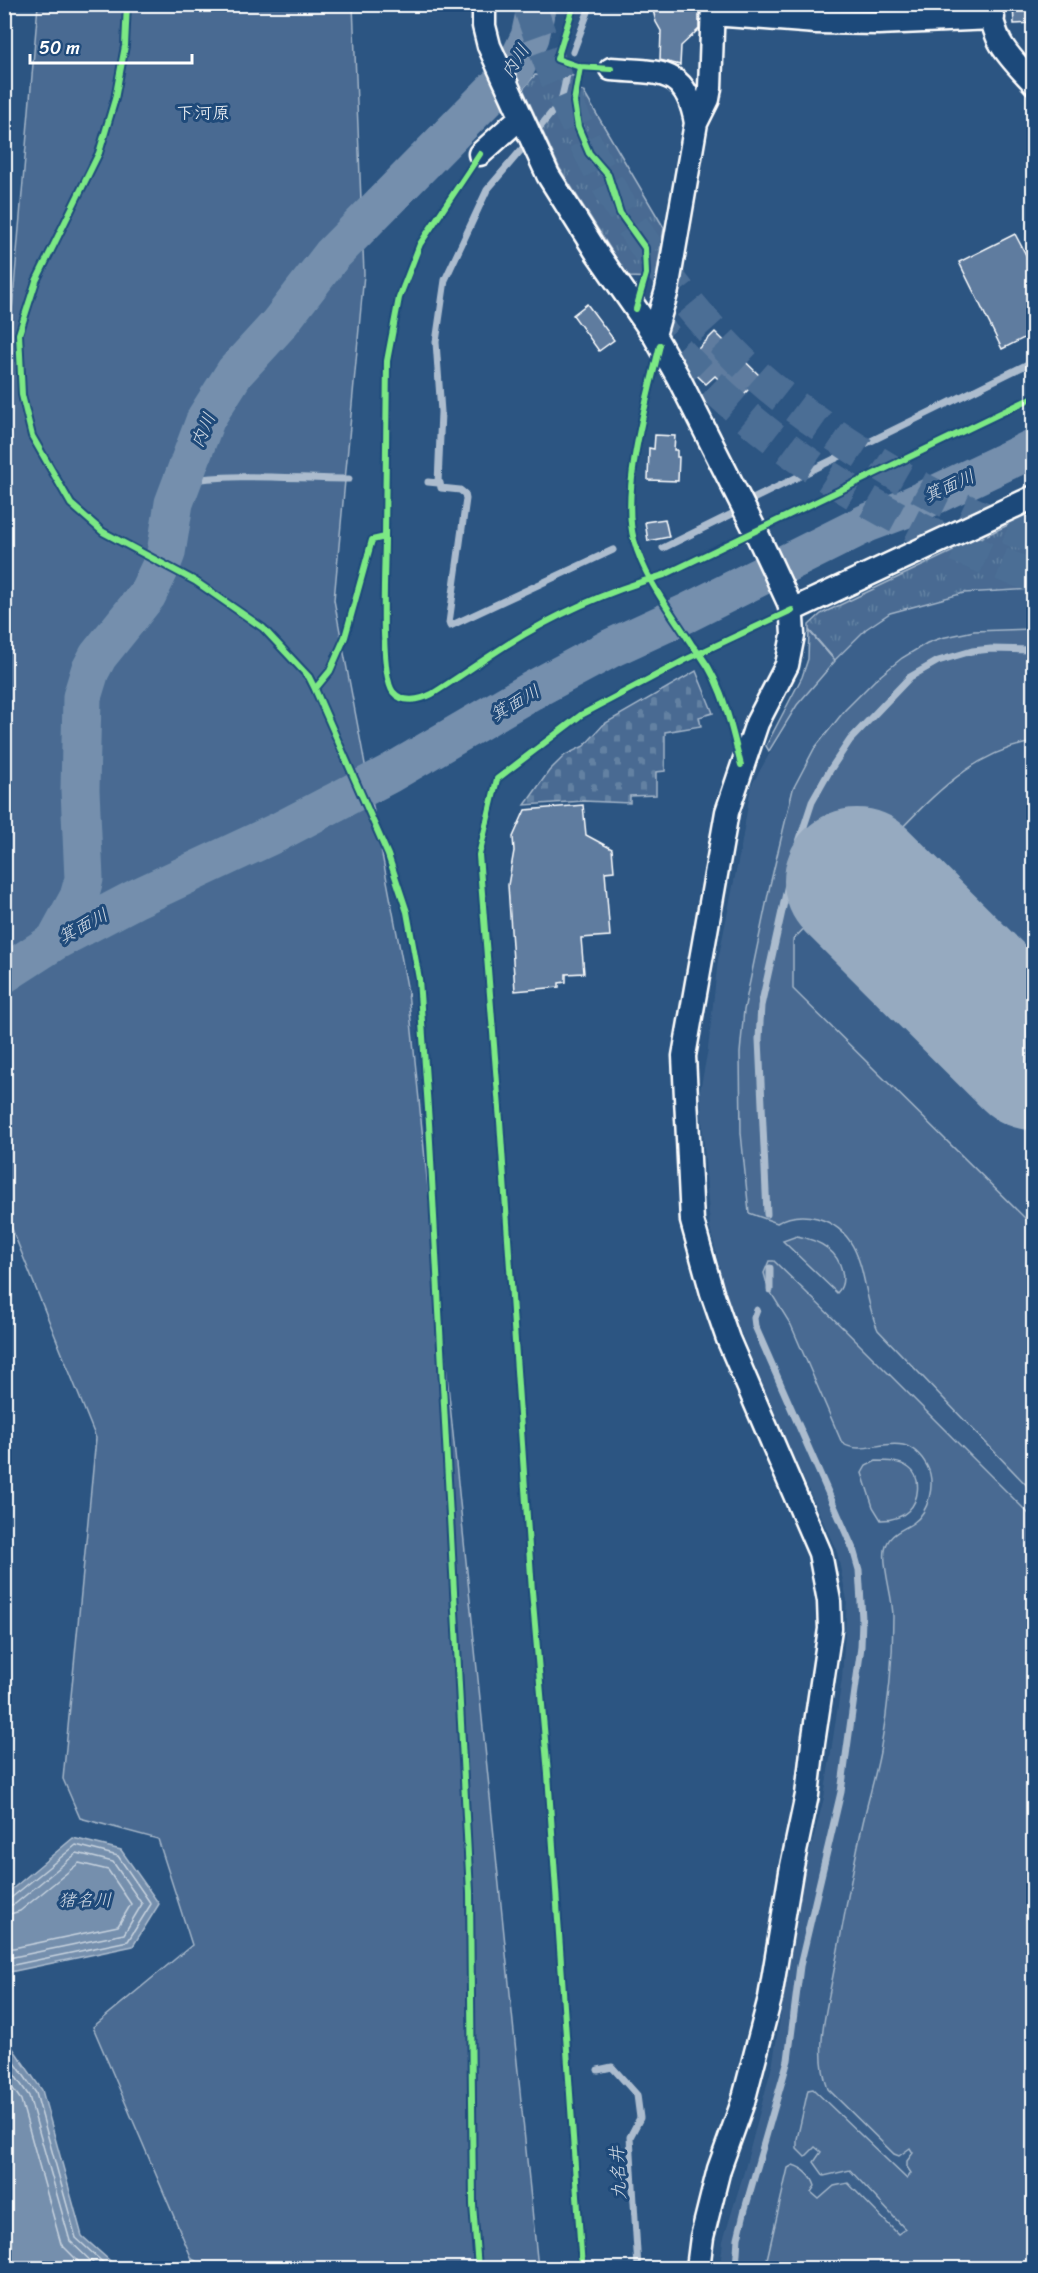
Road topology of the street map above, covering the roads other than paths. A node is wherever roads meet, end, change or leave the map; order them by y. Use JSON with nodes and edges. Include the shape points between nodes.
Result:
{"nodes":[{"id":1,"x":484,"y":4,"type":"edge"},
{"id":2,"x":713,"y":9,"type":"edge"},
{"id":3,"x":989,"y":11,"type":"edge"},
{"id":4,"x":611,"y":69,"type":"dead end"},
{"id":5,"x":1034,"y":83,"type":"edge"},
{"id":6,"x":518,"y":111,"type":"junction"},
{"id":7,"x":696,"y":123,"type":"junction"},
{"id":8,"x":480,"y":154,"type":"dead end"},
{"id":9,"x":654,"y":335,"type":"junction"},
{"id":10,"x":1034,"y":497,"type":"edge"},
{"id":11,"x":790,"y":606,"type":"junction"},
{"id":12,"x":698,"y":2268,"type":"edge"}],
"edges":[{"from":1,"to":6,"type":"street","via":[[486,35]]},
{"from":2,"to":3,"type":"street","via":[[816,22],[878,23]]},
{"from":2,"to":7,"type":"street","via":[[710,88]]},
{"from":3,"to":5,"type":"street","via":[[1007,54]]},
{"from":4,"to":7,"type":"street","via":[[660,74],[676,80],[690,98]]},
{"from":6,"to":8,"type":"street"},
{"from":6,"to":9,"type":"street","via":[[566,205]]},
{"from":7,"to":9,"type":"street","via":[[669,279]]},
{"from":9,"to":11,"type":"street","via":[[758,534]]},
{"from":10,"to":11,"type":"street"},
{"from":11,"to":12,"type":"street","via":[[793,635],[787,665],[752,736],[727,812],[684,1056],[692,1221],[728,1339],[820,1553],[830,1629],[807,1795],[770,1998],[743,2102],[719,2169]]}]}
